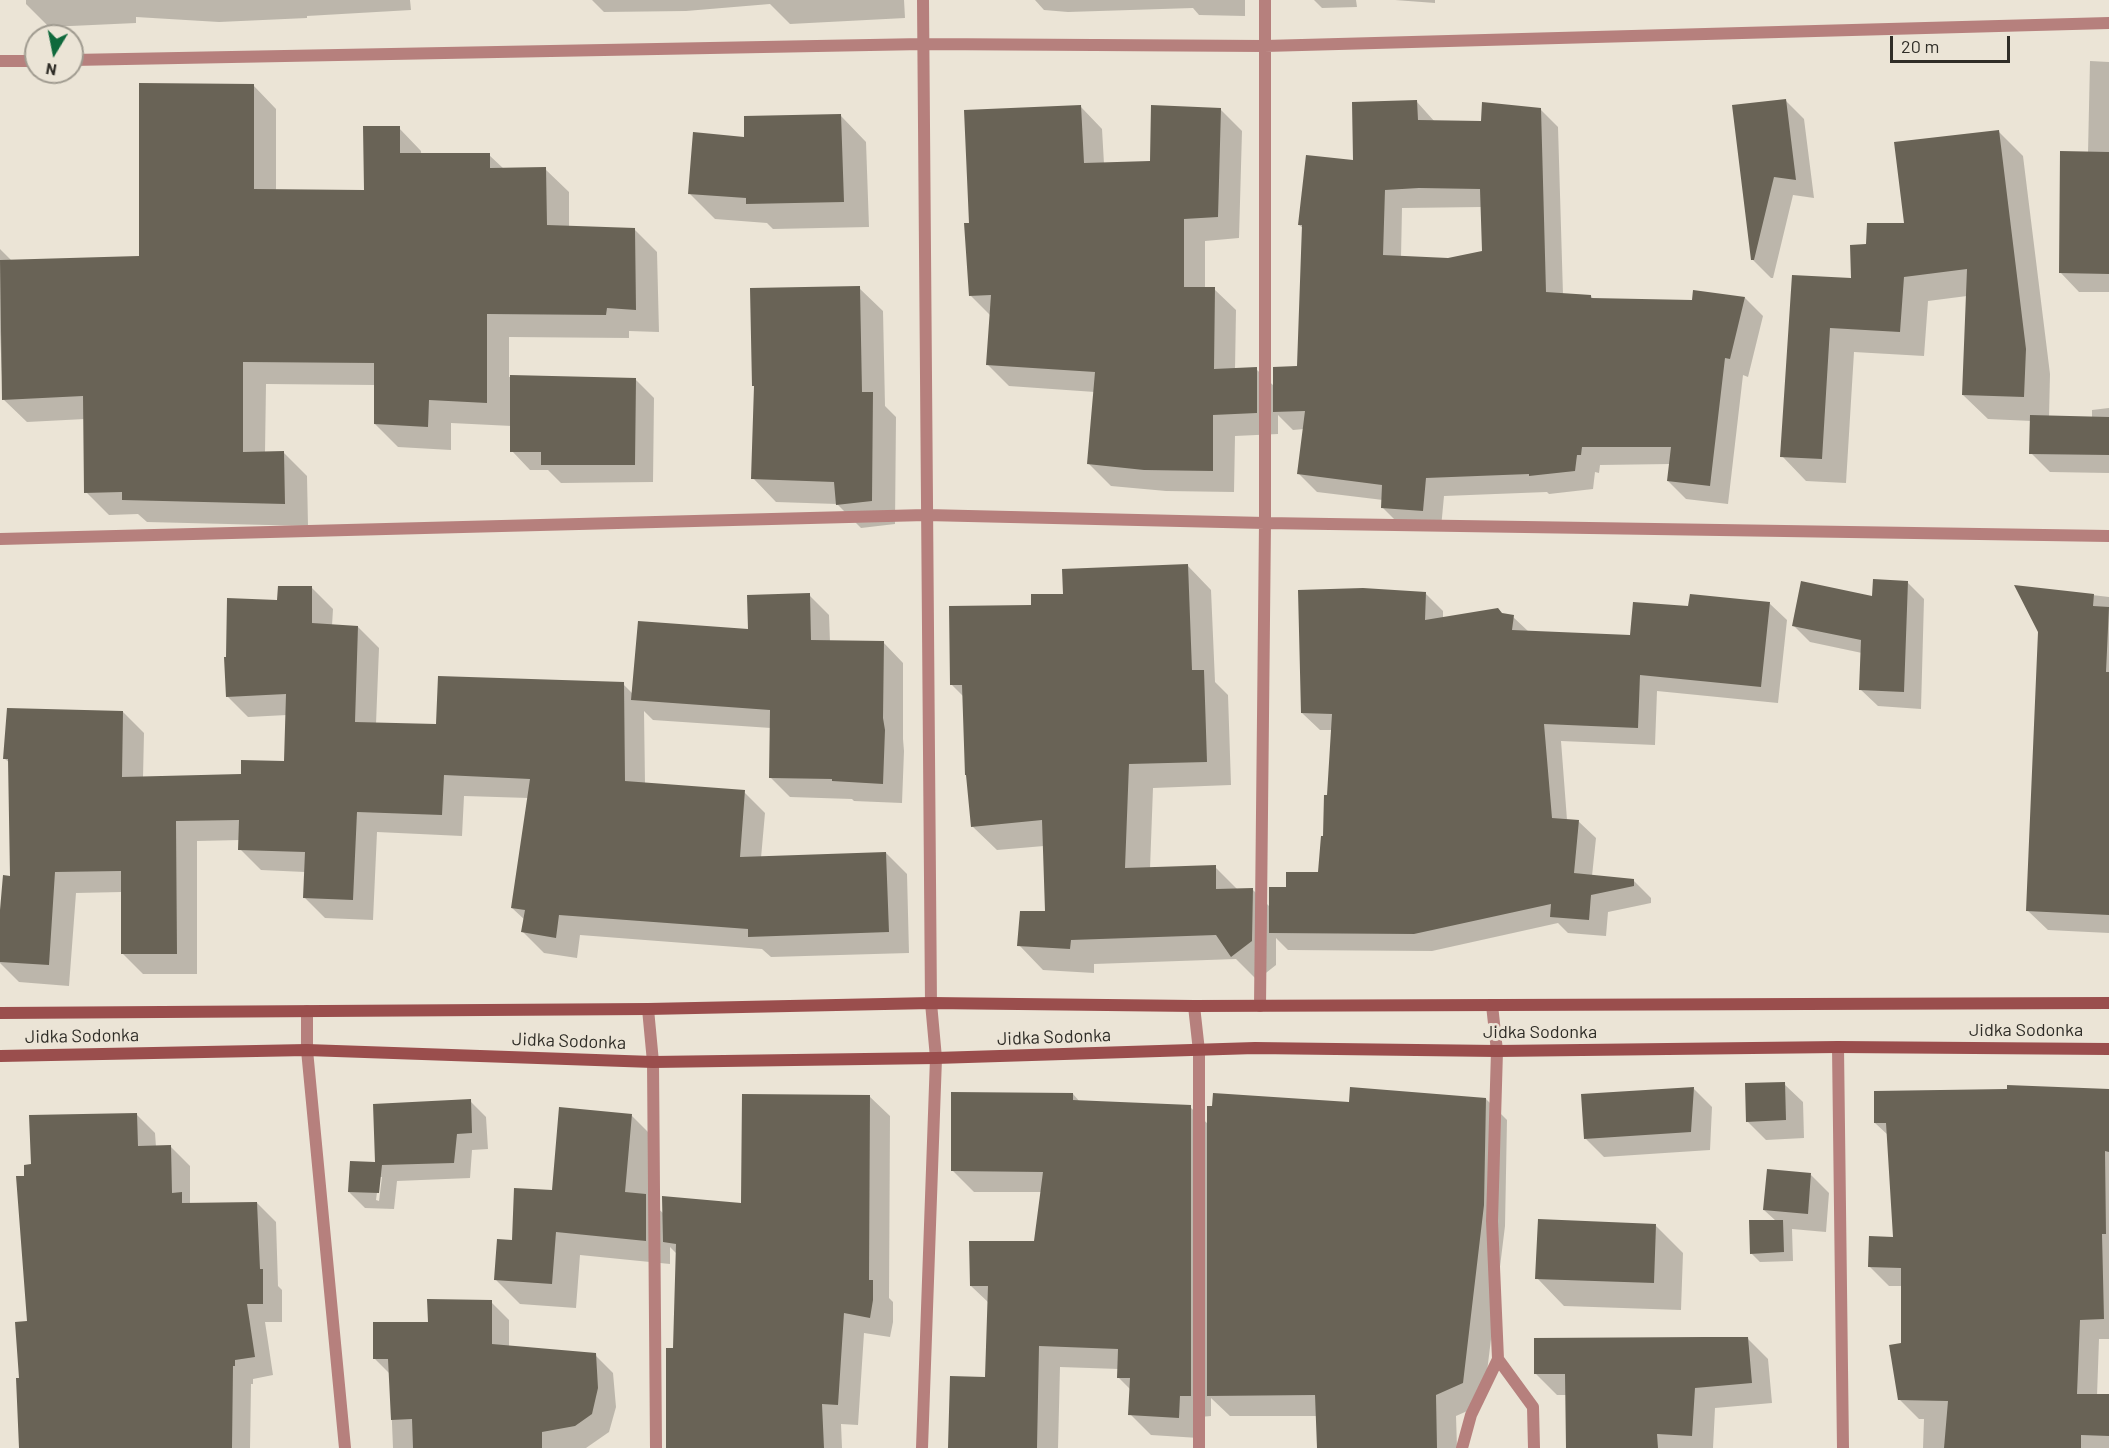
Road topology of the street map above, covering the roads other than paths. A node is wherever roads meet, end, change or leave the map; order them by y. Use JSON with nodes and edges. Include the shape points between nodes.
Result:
{"nodes":[{"id":1,"x":923,"y":0,"type":"edge"},
{"id":2,"x":1265,"y":0,"type":"edge"},
{"id":3,"x":2109,"y":24,"type":"edge"},
{"id":4,"x":923,"y":44,"type":"junction"},
{"id":5,"x":1265,"y":46,"type":"junction"},
{"id":6,"x":84,"y":60,"type":"edge"},
{"id":7,"x":0,"y":61,"type":"edge"},
{"id":8,"x":24,"y":61,"type":"edge"},
{"id":9,"x":926,"y":515,"type":"junction"},
{"id":10,"x":1265,"y":523,"type":"junction"},
{"id":11,"x":2109,"y":536,"type":"edge"},
{"id":12,"x":0,"y":539,"type":"edge"},
{"id":13,"x":931,"y":1003,"type":"junction"},
{"id":14,"x":2109,"y":1003,"type":"edge"},
{"id":15,"x":1492,"y":1005,"type":"junction"},
{"id":16,"x":1194,"y":1006,"type":"junction"},
{"id":17,"x":1260,"y":1006,"type":"junction"},
{"id":18,"x":648,"y":1009,"type":"junction"},
{"id":19,"x":308,"y":1011,"type":"junction"},
{"id":20,"x":0,"y":1013,"type":"edge"},
{"id":21,"x":1838,"y":1047,"type":"junction"},
{"id":22,"x":2109,"y":1049,"type":"edge"},
{"id":23,"x":307,"y":1050,"type":"junction"},
{"id":24,"x":1199,"y":1051,"type":"junction"},
{"id":25,"x":1497,"y":1051,"type":"junction"},
{"id":26,"x":0,"y":1056,"type":"edge"},
{"id":27,"x":936,"y":1058,"type":"junction"},
{"id":28,"x":653,"y":1062,"type":"junction"},
{"id":29,"x":1498,"y":1359,"type":"junction"},
{"id":30,"x":345,"y":1448,"type":"edge"},
{"id":31,"x":656,"y":1448,"type":"edge"},
{"id":32,"x":922,"y":1448,"type":"edge"},
{"id":33,"x":1199,"y":1448,"type":"edge"},
{"id":34,"x":1462,"y":1448,"type":"edge"},
{"id":35,"x":1534,"y":1448,"type":"edge"},
{"id":36,"x":1843,"y":1448,"type":"edge"}],
"edges":[{"from":1,"to":4,"type":"street"},
{"from":2,"to":5,"type":"street"},
{"from":3,"to":5,"type":"street"},
{"from":4,"to":5,"type":"street"},
{"from":4,"to":6,"type":"street"},
{"from":4,"to":9,"type":"street"},
{"from":5,"to":10,"type":"street"},
{"from":7,"to":8,"type":"street"},
{"from":9,"to":10,"type":"street"},
{"from":9,"to":12,"type":"street"},
{"from":9,"to":13,"type":"street"},
{"from":10,"to":11,"type":"street"},
{"from":10,"to":17,"type":"street"},
{"from":13,"to":16,"type":"main road","name":"Jidka Sodonka"},
{"from":13,"to":18,"type":"main road","name":"Jidka Sodonka"},
{"from":13,"to":27,"type":"street"},
{"from":14,"to":15,"type":"main road","name":"Jidka Sodonka"},
{"from":15,"to":17,"type":"main road","name":"Jidka Sodonka"},
{"from":15,"to":25,"type":"street"},
{"from":16,"to":17,"type":"main road","name":"Jidka Sodonka"},
{"from":16,"to":24,"type":"street"},
{"from":18,"to":19,"type":"main road","name":"Jidka Sodonka"},
{"from":18,"to":28,"type":"street"},
{"from":19,"to":20,"type":"main road","name":"Jidka Sodonka"},
{"from":19,"to":23,"type":"street"},
{"from":21,"to":22,"type":"main road","name":"Jidka Sodonka"},
{"from":21,"to":25,"type":"main road","name":"Jidka Sodonka"},
{"from":21,"to":36,"type":"street"},
{"from":23,"to":26,"type":"main road","name":"Jidka Sodonka"},
{"from":23,"to":28,"type":"main road","name":"Jidka Sodonka"},
{"from":23,"to":30,"type":"street"},
{"from":24,"to":25,"type":"main road","name":"Jidka Sodonka"},
{"from":24,"to":27,"type":"main road","name":"Jidka Sodonka"},
{"from":24,"to":33,"type":"street"},
{"from":25,"to":29,"type":"street","via":[[1492,1221]]},
{"from":27,"to":28,"type":"main road","name":"Jidka Sodonka"},
{"from":27,"to":32,"type":"street"},
{"from":28,"to":31,"type":"street"},
{"from":29,"to":34,"type":"street","via":[[1471,1415]]},
{"from":29,"to":35,"type":"street","via":[[1533,1407]]}]}
